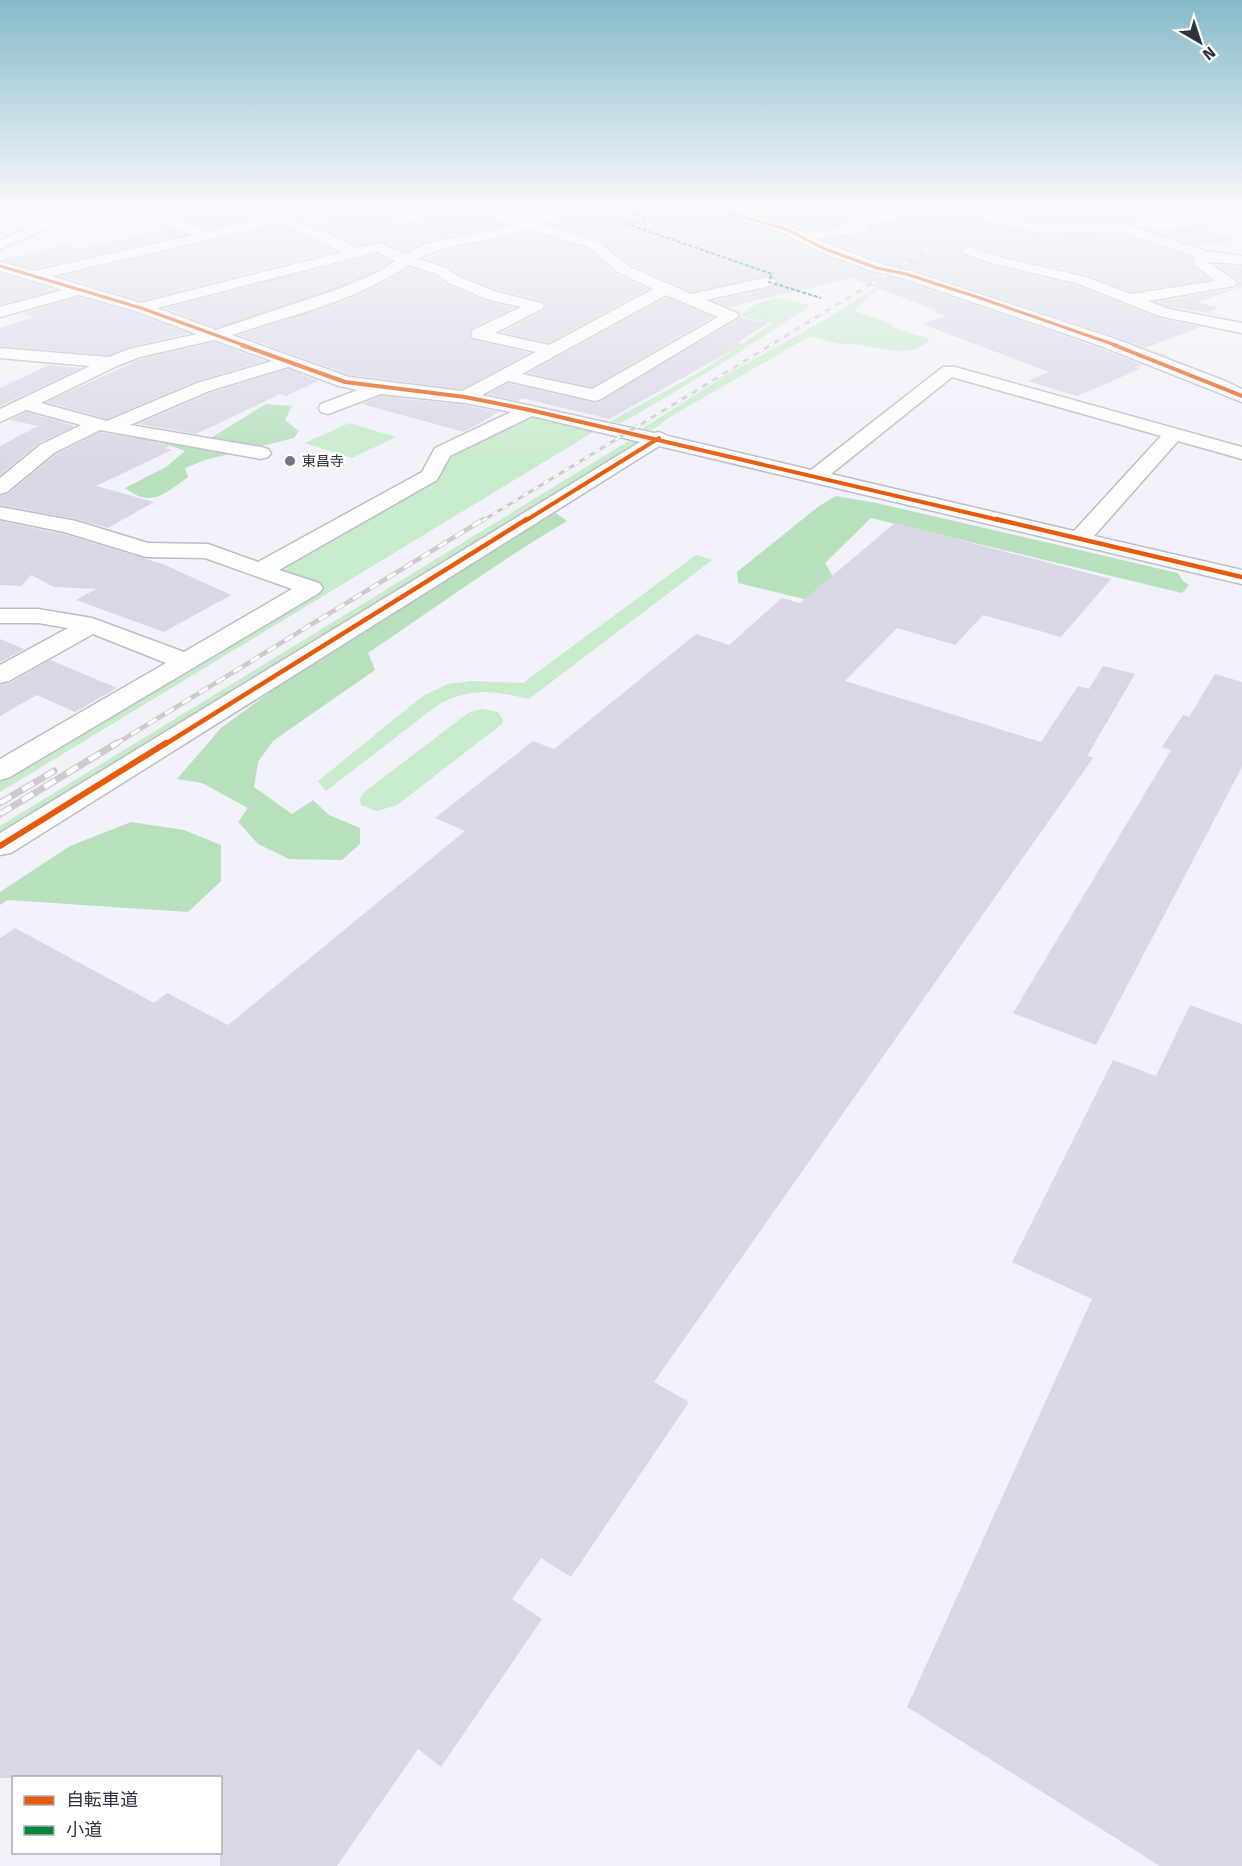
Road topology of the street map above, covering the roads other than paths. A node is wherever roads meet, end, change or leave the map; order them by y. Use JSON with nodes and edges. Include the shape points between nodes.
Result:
{"nodes":[{"id":1,"x":56,"y":296,"type":"edge"},
{"id":2,"x":99,"y":296,"type":"edge"},
{"id":3,"x":179,"y":296,"type":"edge"},
{"id":4,"x":331,"y":296,"type":"edge"},
{"id":5,"x":492,"y":296,"type":"edge"},
{"id":6,"x":652,"y":296,"type":"edge"},
{"id":7,"x":683,"y":296,"type":"edge"},
{"id":8,"x":704,"y":296,"type":"edge"},
{"id":9,"x":971,"y":296,"type":"edge"},
{"id":10,"x":1122,"y":296,"type":"edge"},
{"id":11,"x":1149,"y":296,"type":"edge"},
{"id":12,"x":690,"y":299,"type":"junction"},
{"id":13,"x":1130,"y":299,"type":"junction"},
{"id":14,"x":141,"y":308,"type":"junction"},
{"id":15,"x":0,"y":312,"type":"edge"},
{"id":16,"x":1242,"y":328,"type":"edge"},
{"id":17,"x":1136,"y":332,"type":"dead end"},
{"id":18,"x":216,"y":335,"type":"junction"},
{"id":19,"x":1107,"y":342,"type":"junction"},
{"id":20,"x":552,"y":350,"type":"junction"},
{"id":21,"x":0,"y":354,"type":"edge"},
{"id":22,"x":111,"y":362,"type":"junction"},
{"id":23,"x":288,"y":362,"type":"junction"},
{"id":24,"x":504,"y":375,"type":"junction"},
{"id":25,"x":379,"y":388,"type":"junction"},
{"id":26,"x":1242,"y":396,"type":"edge"},
{"id":27,"x":465,"y":397,"type":"junction"},
{"id":28,"x":327,"y":408,"type":"dead end"},
{"id":29,"x":9,"y":410,"type":"edge"},
{"id":30,"x":530,"y":410,"type":"junction"},
{"id":31,"x":103,"y":426,"type":"junction"},
{"id":32,"x":1174,"y":434,"type":"junction"},
{"id":33,"x":659,"y":438,"type":"junction"},
{"id":34,"x":261,"y":453,"type":"dead end"},
{"id":35,"x":1242,"y":453,"type":"edge"},
{"id":36,"x":816,"y":476,"type":"junction"},
{"id":37,"x":0,"y":488,"type":"edge"},
{"id":38,"x":0,"y":513,"type":"edge"},
{"id":39,"x":1080,"y":538,"type":"junction"},
{"id":40,"x":260,"y":571,"type":"junction"},
{"id":41,"x":1242,"y":576,"type":"edge"},
{"id":42,"x":0,"y":616,"type":"edge"},
{"id":43,"x":92,"y":625,"type":"junction"},
{"id":44,"x":184,"y":661,"type":"junction"},
{"id":45,"x":0,"y":675,"type":"edge"},
{"id":46,"x":0,"y":771,"type":"edge"},
{"id":47,"x":0,"y":846,"type":"edge"}],
"edges":[{"from":1,"to":15,"type":"street"},
{"from":2,"to":14,"type":"street"},
{"from":3,"to":14,"type":"street"},
{"from":4,"to":18,"type":"street"},
{"from":5,"to":20,"type":"street","via":[[536,306],[478,334]]},
{"from":6,"to":20,"type":"street"},
{"from":7,"to":12,"type":"street"},
{"from":8,"to":12,"type":"street"},
{"from":9,"to":19,"type":"street"},
{"from":10,"to":13,"type":"street"},
{"from":11,"to":13,"type":"street"},
{"from":12,"to":24,"type":"street","via":[[731,316],[595,395]]},
{"from":13,"to":16,"type":"street","via":[[1160,319]]},
{"from":14,"to":18,"type":"street"},
{"from":17,"to":19,"type":"street"},
{"from":18,"to":22,"type":"street"},
{"from":18,"to":23,"type":"street"},
{"from":19,"to":26,"type":"street"},
{"from":20,"to":24,"type":"street"},
{"from":21,"to":22,"type":"street"},
{"from":22,"to":29,"type":"street"},
{"from":23,"to":25,"type":"street","via":[[345,382]]},
{"from":23,"to":31,"type":"street","via":[[203,387]]},
{"from":24,"to":27,"type":"street"},
{"from":25,"to":27,"type":"street"},
{"from":25,"to":28,"type":"street"},
{"from":27,"to":30,"type":"street"},
{"from":29,"to":31,"type":"street","via":[[76,416]]},
{"from":30,"to":33,"type":"street"},
{"from":30,"to":40,"type":"street","via":[[442,452],[430,476]]},
{"from":31,"to":34,"type":"street"},
{"from":31,"to":37,"type":"street","via":[[47,449]]},
{"from":32,"to":35,"type":"street"},
{"from":32,"to":36,"type":"street","via":[[949,371]]},
{"from":32,"to":39,"type":"street"},
{"from":33,"to":36,"type":"street"},
{"from":33,"to":47,"type":"street"},
{"from":36,"to":39,"type":"street"},
{"from":38,"to":40,"type":"street","via":[[68,526],[146,550],[208,551]]},
{"from":39,"to":41,"type":"street"},
{"from":40,"to":44,"type":"street","via":[[311,588]]},
{"from":42,"to":43,"type":"street","via":[[38,616]]},
{"from":43,"to":44,"type":"street"},
{"from":43,"to":45,"type":"street"},
{"from":44,"to":46,"type":"street"}]}
